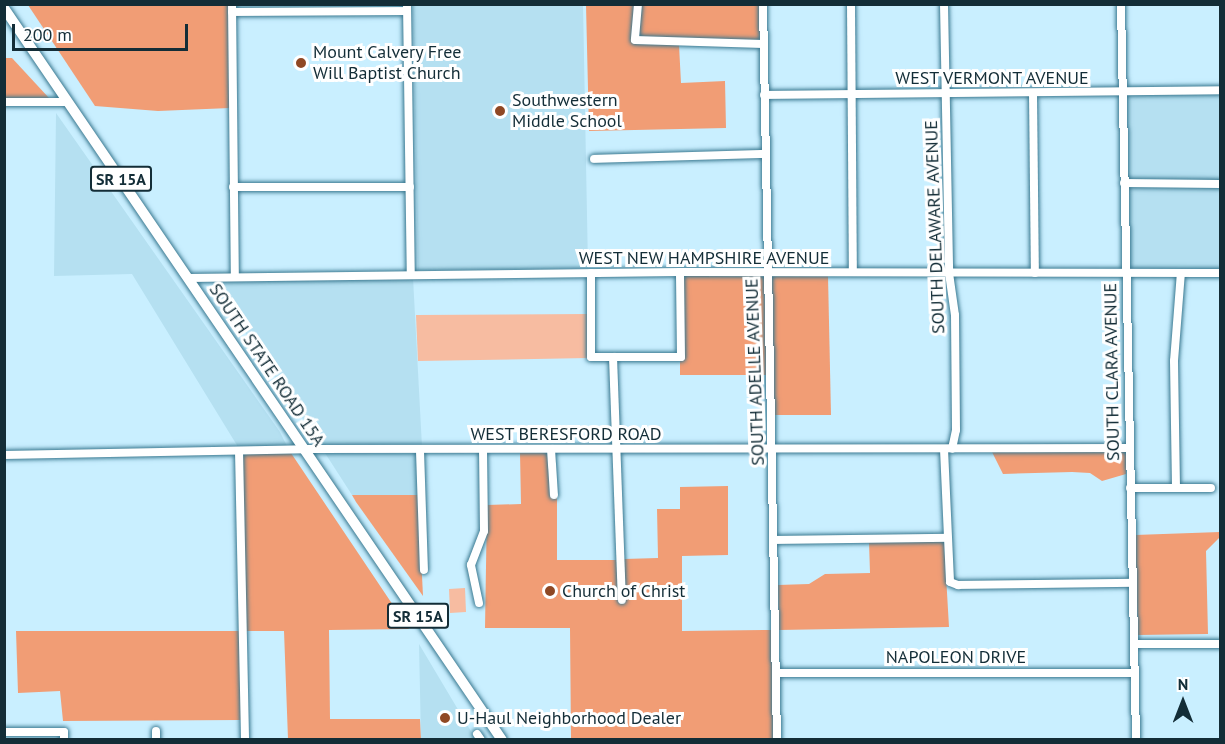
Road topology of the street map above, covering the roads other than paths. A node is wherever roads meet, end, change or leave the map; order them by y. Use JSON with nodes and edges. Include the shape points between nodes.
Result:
{"nodes":[{"id":1,"x":638,"y":4,"type":"edge"},
{"id":2,"x":763,"y":4,"type":"edge"},
{"id":3,"x":851,"y":4,"type":"edge"},
{"id":4,"x":944,"y":4,"type":"edge"},
{"id":5,"x":1121,"y":4,"type":"edge"},
{"id":6,"x":4,"y":8,"type":"edge"},
{"id":7,"x":232,"y":8,"type":"edge"},
{"id":8,"x":407,"y":8,"type":"edge"},
{"id":9,"x":763,"y":44,"type":"junction"},
{"id":10,"x":1122,"y":90,"type":"junction"},
{"id":11,"x":1221,"y":90,"type":"edge"},
{"id":12,"x":945,"y":93,"type":"junction"},
{"id":13,"x":1032,"y":93,"type":"junction"},
{"id":14,"x":851,"y":94,"type":"junction"},
{"id":15,"x":764,"y":95,"type":"junction"},
{"id":16,"x":4,"y":102,"type":"edge"},
{"id":17,"x":68,"y":102,"type":"junction"},
{"id":18,"x":765,"y":154,"type":"junction"},
{"id":19,"x":594,"y":159,"type":"dead end"},
{"id":20,"x":1124,"y":183,"type":"junction"},
{"id":21,"x":1221,"y":184,"type":"edge"},
{"id":22,"x":233,"y":187,"type":"junction"},
{"id":23,"x":410,"y":187,"type":"junction"},
{"id":24,"x":766,"y":272,"type":"junction"},
{"id":25,"x":853,"y":272,"type":"junction"},
{"id":26,"x":591,"y":273,"type":"junction"},
{"id":27,"x":680,"y":273,"type":"junction"},
{"id":28,"x":949,"y":273,"type":"junction"},
{"id":29,"x":1035,"y":273,"type":"junction"},
{"id":30,"x":1125,"y":273,"type":"junction"},
{"id":31,"x":1181,"y":273,"type":"junction"},
{"id":32,"x":1221,"y":273,"type":"edge"},
{"id":33,"x":411,"y":275,"type":"junction"},
{"id":34,"x":235,"y":277,"type":"junction"},
{"id":35,"x":188,"y":278,"type":"junction"},
{"id":36,"x":613,"y":357,"type":"junction"},
{"id":37,"x":617,"y":448,"type":"junction"},
{"id":38,"x":772,"y":448,"type":"junction"},
{"id":39,"x":1129,"y":448,"type":"junction"},
{"id":40,"x":305,"y":449,"type":"junction"},
{"id":41,"x":483,"y":449,"type":"junction"},
{"id":42,"x":551,"y":449,"type":"junction"},
{"id":43,"x":948,"y":449,"type":"junction"},
{"id":44,"x":239,"y":451,"type":"junction"},
{"id":45,"x":420,"y":451,"type":"junction"},
{"id":46,"x":4,"y":455,"type":"edge"},
{"id":47,"x":1130,"y":488,"type":"junction"},
{"id":48,"x":1176,"y":488,"type":"junction"},
{"id":49,"x":1211,"y":488,"type":"dead end"},
{"id":50,"x":554,"y":495,"type":"dead end"},
{"id":51,"x":947,"y":538,"type":"junction"},
{"id":52,"x":775,"y":540,"type":"junction"},
{"id":53,"x":424,"y":570,"type":"dead end"},
{"id":54,"x":1132,"y":583,"type":"junction"},
{"id":55,"x":622,"y":600,"type":"dead end"},
{"id":56,"x":478,"y":603,"type":"dead end"},
{"id":57,"x":1134,"y":644,"type":"junction"},
{"id":58,"x":1221,"y":644,"type":"edge"},
{"id":59,"x":777,"y":673,"type":"junction"},
{"id":60,"x":1135,"y":673,"type":"junction"},
{"id":61,"x":4,"y":732,"type":"edge"},
{"id":62,"x":64,"y":736,"type":"edge"},
{"id":63,"x":245,"y":740,"type":"edge"},
{"id":64,"x":502,"y":740,"type":"edge"},
{"id":65,"x":777,"y":740,"type":"edge"},
{"id":66,"x":1136,"y":740,"type":"edge"}],
"edges":[{"from":1,"to":9,"type":"street","via":[[635,40]]},
{"from":2,"to":9,"type":"street","name":"SOUTH ADELLE AVENUE"},
{"from":3,"to":14,"type":"street"},
{"from":4,"to":12,"type":"street","name":"SOUTH DELAWARE AVENUE"},
{"from":5,"to":10,"type":"street","name":"SOUTH CLARA AVENUE"},
{"from":6,"to":17,"type":"highway","name":"SOUTH STATE ROAD 15A","number":"SR 15A"},
{"from":7,"to":8,"type":"street"},
{"from":7,"to":22,"type":"street"},
{"from":8,"to":23,"type":"street"},
{"from":9,"to":15,"type":"street","name":"SOUTH ADELLE AVENUE"},
{"from":10,"to":11,"type":"street","name":"WEST VERMONT AVENUE"},
{"from":10,"to":13,"type":"street","name":"WEST VERMONT AVENUE"},
{"from":10,"to":20,"type":"street","name":"SOUTH CLARA AVENUE"},
{"from":12,"to":13,"type":"street","name":"WEST VERMONT AVENUE"},
{"from":12,"to":14,"type":"street","name":"WEST VERMONT AVENUE"},
{"from":12,"to":28,"type":"street","name":"SOUTH DELAWARE AVENUE"},
{"from":13,"to":29,"type":"street"},
{"from":14,"to":15,"type":"street","name":"WEST VERMONT AVENUE"},
{"from":14,"to":25,"type":"street"},
{"from":15,"to":18,"type":"street","name":"SOUTH ADELLE AVENUE"},
{"from":16,"to":17,"type":"street"},
{"from":17,"to":35,"type":"highway","name":"SOUTH STATE ROAD 15A","number":"SR 15A"},
{"from":18,"to":19,"type":"street"},
{"from":18,"to":24,"type":"street","name":"SOUTH ADELLE AVENUE"},
{"from":20,"to":21,"type":"street"},
{"from":20,"to":30,"type":"street","name":"SOUTH CLARA AVENUE"},
{"from":22,"to":23,"type":"street"},
{"from":22,"to":34,"type":"street"},
{"from":23,"to":33,"type":"street"},
{"from":24,"to":25,"type":"street","name":"WEST NEW HAMPSHIRE AVENUE"},
{"from":24,"to":27,"type":"street","name":"WEST NEW HAMPSHIRE AVENUE"},
{"from":24,"to":38,"type":"street","name":"SOUTH ADELLE AVENUE"},
{"from":25,"to":28,"type":"street","name":"WEST NEW HAMPSHIRE AVENUE"},
{"from":26,"to":27,"type":"street","name":"WEST NEW HAMPSHIRE AVENUE"},
{"from":26,"to":33,"type":"street","name":"WEST NEW HAMPSHIRE AVENUE"},
{"from":26,"to":36,"type":"street","via":[[591,357]]},
{"from":27,"to":36,"type":"street","via":[[681,357]]},
{"from":28,"to":29,"type":"street","name":"WEST NEW HAMPSHIRE AVENUE"},
{"from":28,"to":43,"type":"street","name":"SOUTH DELAWARE AVENUE","via":[[955,315],[956,430]]},
{"from":29,"to":30,"type":"street","name":"WEST NEW HAMPSHIRE AVENUE"},
{"from":30,"to":31,"type":"street","name":"WEST NEW HAMPSHIRE AVENUE"},
{"from":30,"to":39,"type":"street","name":"SOUTH CLARA AVENUE"},
{"from":31,"to":32,"type":"street","name":"WEST NEW HAMPSHIRE AVENUE"},
{"from":31,"to":48,"type":"street","via":[[1174,361]]},
{"from":33,"to":34,"type":"street","name":"WEST NEW HAMPSHIRE AVENUE"},
{"from":34,"to":35,"type":"street","name":"WEST NEW HAMPSHIRE AVENUE"},
{"from":35,"to":40,"type":"highway","name":"SOUTH STATE ROAD 15A","number":"SR 15A"},
{"from":36,"to":37,"type":"street"},
{"from":37,"to":38,"type":"street","name":"WEST BERESFORD ROAD"},
{"from":37,"to":42,"type":"street","name":"WEST BERESFORD ROAD"},
{"from":37,"to":55,"type":"street"},
{"from":38,"to":43,"type":"street","name":"WEST BERESFORD ROAD"},
{"from":38,"to":52,"type":"street","name":"SOUTH ADELLE AVENUE"},
{"from":39,"to":43,"type":"street","name":"WEST BERESFORD ROAD"},
{"from":39,"to":47,"type":"street","name":"SOUTH CLARA AVENUE"},
{"from":40,"to":44,"type":"street","name":"WEST BERESFORD ROAD"},
{"from":40,"to":45,"type":"street","name":"WEST BERESFORD ROAD"},
{"from":40,"to":64,"type":"highway","name":"SOUTH STATE ROAD 15A","number":"SR 15A"},
{"from":41,"to":42,"type":"street","name":"WEST BERESFORD ROAD"},
{"from":41,"to":45,"type":"street","name":"WEST BERESFORD ROAD"},
{"from":41,"to":56,"type":"street","via":[[484,531],[471,566]]},
{"from":42,"to":50,"type":"street"},
{"from":43,"to":51,"type":"street","name":"SOUTH DELAWARE AVENUE"},
{"from":44,"to":46,"type":"street","name":"WEST BERESFORD ROAD"},
{"from":44,"to":63,"type":"street"},
{"from":45,"to":53,"type":"street"},
{"from":47,"to":48,"type":"street"},
{"from":47,"to":54,"type":"street","name":"SOUTH CLARA AVENUE"},
{"from":48,"to":49,"type":"street"},
{"from":51,"to":52,"type":"street"},
{"from":51,"to":54,"type":"street","name":"SOUTH DELAWARE AVENUE","via":[[950,582],[958,585]]},
{"from":52,"to":59,"type":"street","name":"SOUTH ADELLE AVENUE"},
{"from":54,"to":57,"type":"street","name":"SOUTH CLARA AVENUE"},
{"from":57,"to":58,"type":"street"},
{"from":57,"to":60,"type":"street","name":"SOUTH CLARA AVENUE"},
{"from":59,"to":60,"type":"street","name":"NAPOLEON DRIVE"},
{"from":59,"to":65,"type":"street","name":"SOUTH ADELLE AVENUE"},
{"from":60,"to":66,"type":"street","name":"SOUTH CLARA AVENUE"},
{"from":61,"to":62,"type":"street"}]}
